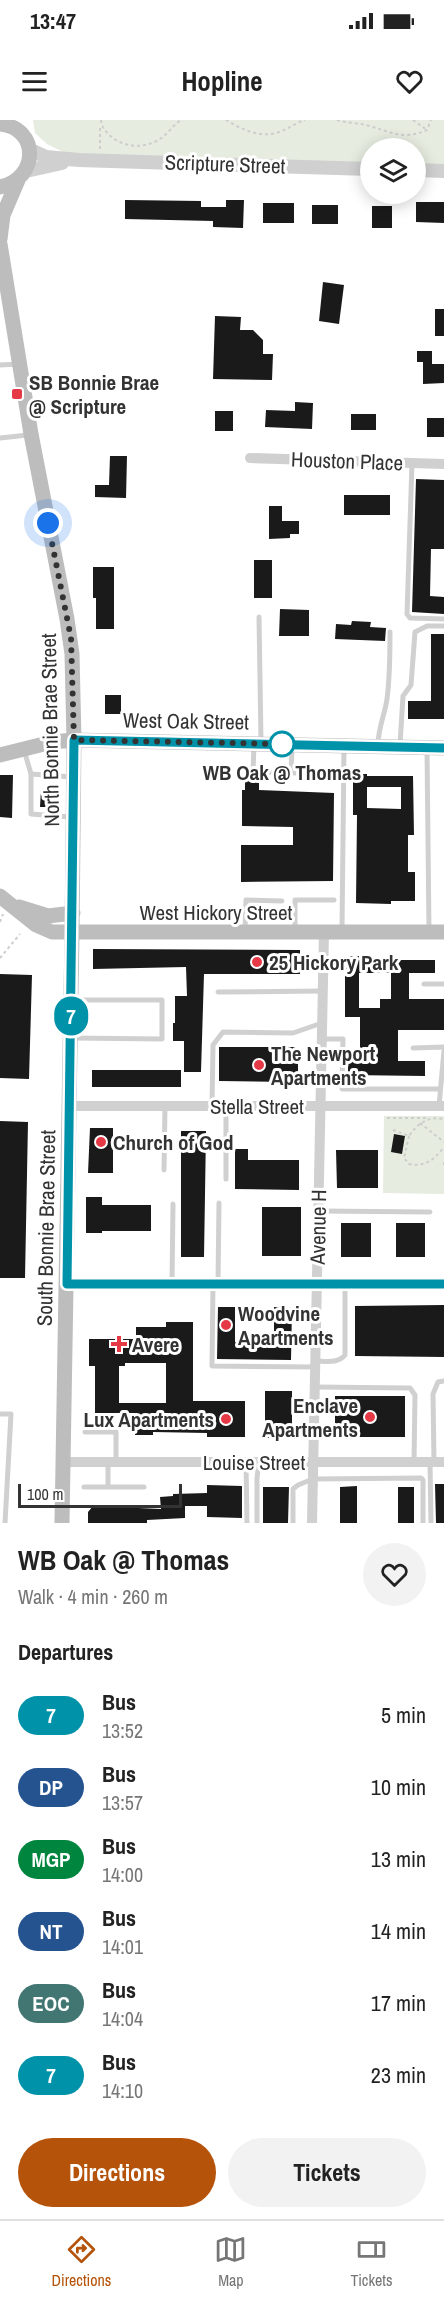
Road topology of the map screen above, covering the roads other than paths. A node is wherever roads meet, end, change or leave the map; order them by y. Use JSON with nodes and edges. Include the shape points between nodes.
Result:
{"nodes":[{"id":1,"x":0,"y":124,"type":"edge"},
{"id":2,"x":21,"y":127,"type":"edge"},
{"id":3,"x":29,"y":149,"type":"junction"},
{"id":4,"x":79,"y":160,"type":"junction"},
{"id":5,"x":360,"y":169,"type":"edge"},
{"id":6,"x":426,"y":170,"type":"edge"},
{"id":7,"x":444,"y":171,"type":"edge"},
{"id":8,"x":22,"y":176,"type":"junction"},
{"id":9,"x":0,"y":187,"type":"edge"},
{"id":10,"x":0,"y":239,"type":"edge"},
{"id":11,"x":0,"y":244,"type":"edge"},
{"id":12,"x":5,"y":306,"type":"edge"},
{"id":13,"x":20,"y":364,"type":"junction"},
{"id":14,"x":0,"y":365,"type":"edge"},
{"id":15,"x":31,"y":434,"type":"junction"},
{"id":16,"x":0,"y":438,"type":"edge"},
{"id":17,"x":250,"y":458,"type":"dead end"},
{"id":18,"x":412,"y":463,"type":"junction"},
{"id":19,"x":444,"y":464,"type":"edge"},
{"id":20,"x":259,"y":617,"type":"dead end"},
{"id":21,"x":444,"y":619,"type":"edge"},
{"id":22,"x":444,"y":626,"type":"edge"},
{"id":23,"x":390,"y":632,"type":"dead end"},
{"id":24,"x":74,"y":740,"type":"junction"},
{"id":25,"x":258,"y":744,"type":"junction"},
{"id":26,"x":293,"y":745,"type":"junction"},
{"id":27,"x":344,"y":746,"type":"junction"},
{"id":28,"x":378,"y":746,"type":"junction"},
{"id":29,"x":400,"y":747,"type":"junction"},
{"id":30,"x":427,"y":747,"type":"junction"},
{"id":31,"x":24,"y":748,"type":"junction"},
{"id":32,"x":444,"y":748,"type":"edge"},
{"id":33,"x":0,"y":755,"type":"edge"},
{"id":34,"x":291,"y":773,"type":"junction"},
{"id":35,"x":32,"y":774,"type":"junction"},
{"id":36,"x":344,"y":774,"type":"junction"},
{"id":37,"x":74,"y":777,"type":"junction"},
{"id":38,"x":74,"y":817,"type":"junction"},
{"id":39,"x":334,"y":900,"type":"dead end"},
{"id":40,"x":282,"y":901,"type":"dead end"},
{"id":41,"x":5,"y":904,"type":"edge"},
{"id":42,"x":73,"y":913,"type":"junction"},
{"id":43,"x":295,"y":932,"type":"junction"},
{"id":44,"x":324,"y":932,"type":"junction"},
{"id":45,"x":342,"y":932,"type":"junction"},
{"id":46,"x":437,"y":932,"type":"edge"},
{"id":47,"x":245,"y":933,"type":"junction"},
{"id":48,"x":72,"y":934,"type":"junction"},
{"id":49,"x":424,"y":984,"type":"dead end"},
{"id":50,"x":444,"y":984,"type":"edge"},
{"id":51,"x":323,"y":991,"type":"junction"},
{"id":52,"x":218,"y":992,"type":"dead end"},
{"id":53,"x":71,"y":1000,"type":"junction"},
{"id":54,"x":322,"y":1023,"type":"junction"},
{"id":55,"x":70,"y":1038,"type":"junction"},
{"id":56,"x":322,"y":1039,"type":"junction"},
{"id":57,"x":413,"y":1048,"type":"dead end"},
{"id":58,"x":444,"y":1049,"type":"edge"},
{"id":59,"x":349,"y":1089,"type":"junction"},
{"id":60,"x":411,"y":1089,"type":"junction"},
{"id":61,"x":439,"y":1089,"type":"junction"},
{"id":62,"x":69,"y":1106,"type":"junction"},
{"id":63,"x":165,"y":1106,"type":"junction"},
{"id":64,"x":212,"y":1106,"type":"junction"},
{"id":65,"x":226,"y":1106,"type":"junction"},
{"id":66,"x":321,"y":1106,"type":"junction"},
{"id":67,"x":348,"y":1106,"type":"junction"},
{"id":68,"x":411,"y":1106,"type":"junction"},
{"id":69,"x":442,"y":1106,"type":"edge"},
{"id":70,"x":164,"y":1170,"type":"dead end"},
{"id":71,"x":226,"y":1179,"type":"dead end"},
{"id":72,"x":219,"y":1203,"type":"dead end"},
{"id":73,"x":172,"y":1204,"type":"dead end"},
{"id":74,"x":319,"y":1211,"type":"junction"},
{"id":75,"x":430,"y":1212,"type":"dead end"},
{"id":76,"x":172,"y":1283,"type":"junction"},
{"id":77,"x":215,"y":1283,"type":"junction"},
{"id":78,"x":67,"y":1284,"type":"junction"},
{"id":79,"x":317,"y":1284,"type":"junction"},
{"id":80,"x":345,"y":1284,"type":"junction"},
{"id":81,"x":444,"y":1284,"type":"edge"},
{"id":82,"x":315,"y":1364,"type":"junction"},
{"id":83,"x":444,"y":1381,"type":"edge"},
{"id":84,"x":315,"y":1387,"type":"junction"},
{"id":85,"x":0,"y":1414,"type":"edge"},
{"id":86,"x":85,"y":1432,"type":"dead end"},
{"id":87,"x":63,"y":1462,"type":"junction"},
{"id":88,"x":112,"y":1462,"type":"junction"},
{"id":89,"x":246,"y":1462,"type":"junction"},
{"id":90,"x":259,"y":1462,"type":"junction"},
{"id":91,"x":314,"y":1462,"type":"junction"},
{"id":92,"x":414,"y":1462,"type":"junction"},
{"id":93,"x":436,"y":1462,"type":"edge"},
{"id":94,"x":313,"y":1479,"type":"junction"},
{"id":95,"x":84,"y":1487,"type":"dead end"},
{"id":96,"x":108,"y":1487,"type":"junction"},
{"id":97,"x":144,"y":1487,"type":"dead end"},
{"id":98,"x":5,"y":1523,"type":"edge"},
{"id":99,"x":62,"y":1523,"type":"edge"},
{"id":100,"x":247,"y":1523,"type":"edge"},
{"id":101,"x":257,"y":1523,"type":"edge"},
{"id":102,"x":293,"y":1523,"type":"edge"},
{"id":103,"x":312,"y":1523,"type":"edge"},
{"id":104,"x":423,"y":1523,"type":"edge"},
{"id":105,"x":431,"y":1523,"type":"edge"}],
"edges":[{"from":1,"to":2,"type":"main road"},
{"from":2,"to":3,"type":"main road"},
{"from":3,"to":4,"type":"street","name":"Scripture Street","via":[[46,157]]},
{"from":3,"to":8,"type":"main road","via":[[29,164]]},
{"from":4,"to":5,"type":"street","name":"Scripture Street"},
{"from":4,"to":8,"type":"street","name":"Scripture Street"},
{"from":6,"to":7,"type":"street"},
{"from":8,"to":9,"type":"main road"},
{"from":8,"to":10,"type":"main road","via":[[3,215]]},
{"from":11,"to":12,"type":"main road","name":"North Bonnie Brae Street"},
{"from":12,"to":13,"type":"main road","name":"North Bonnie Brae Street"},
{"from":13,"to":14,"type":"lane"},
{"from":13,"to":15,"type":"main road","name":"North Bonnie Brae Street"},
{"from":15,"to":16,"type":"lane"},
{"from":15,"to":24,"type":"main road","name":"North Bonnie Brae Street","via":[[71,638]]},
{"from":17,"to":18,"type":"street","name":"Houston Place"},
{"from":18,"to":19,"type":"street","name":"Houston Place"},
{"from":18,"to":21,"type":"lane","via":[[407,614],[410,618]]},
{"from":20,"to":25,"type":"lane"},
{"from":22,"to":29,"type":"lane","via":[[427,626],[415,632],[411,685],[403,696]]},
{"from":23,"to":28,"type":"lane","via":[[387,700]]},
{"from":24,"to":25,"type":"main road","name":"West Oak Street"},
{"from":24,"to":31,"type":"main road","name":"West Oak Street"},
{"from":24,"to":37,"type":"main road","name":"North Bonnie Brae Street"},
{"from":25,"to":26,"type":"main road","name":"West Oak Street"},
{"from":25,"to":34,"type":"lane","via":[[254,772]]},
{"from":26,"to":27,"type":"main road","name":"West Oak Street"},
{"from":26,"to":34,"type":"lane"},
{"from":27,"to":28,"type":"main road","name":"West Oak Street"},
{"from":27,"to":36,"type":"lane"},
{"from":28,"to":29,"type":"main road","name":"West Oak Street"},
{"from":29,"to":30,"type":"main road","name":"West Oak Street"},
{"from":30,"to":32,"type":"main road","name":"West Oak Street"},
{"from":30,"to":46,"type":"lane"},
{"from":31,"to":33,"type":"main road","name":"West Oak Street"},
{"from":31,"to":35,"type":"lane"},
{"from":34,"to":36,"type":"lane"},
{"from":35,"to":37,"type":"lane"},
{"from":35,"to":38,"type":"lane","via":[[31,814]]},
{"from":36,"to":45,"type":"lane"},
{"from":37,"to":38,"type":"main road","name":"North Bonnie Brae Street"},
{"from":38,"to":42,"type":"main road","name":"North Bonnie Brae Street"},
{"from":39,"to":43,"type":"lane","via":[[295,900]]},
{"from":40,"to":47,"type":"lane","via":[[246,900]]},
{"from":41,"to":42,"type":"main road","via":[[48,916]]},
{"from":41,"to":48,"type":"main road","name":"West Hickory Street","via":[[36,925]]},
{"from":42,"to":48,"type":"main road","name":"North Bonnie Brae Street"},
{"from":43,"to":44,"type":"main road","name":"West Hickory Street"},
{"from":43,"to":47,"type":"main road","name":"West Hickory Street"},
{"from":44,"to":45,"type":"main road","name":"West Hickory Street"},
{"from":44,"to":51,"type":"street","name":"Avenue H"},
{"from":45,"to":46,"type":"main road","name":"West Hickory Street"},
{"from":47,"to":48,"type":"main road","name":"West Hickory Street"},
{"from":48,"to":53,"type":"main road","name":"South Bonnie Brae Street"},
{"from":49,"to":50,"type":"lane"},
{"from":51,"to":52,"type":"lane"},
{"from":51,"to":54,"type":"street","name":"Avenue H"},
{"from":53,"to":55,"type":"main road","name":"South Bonnie Brae Street"},
{"from":53,"to":55,"type":"lane","via":[[162,1000],[162,1039]]},
{"from":54,"to":56,"type":"street","name":"Avenue H"},
{"from":54,"to":64,"type":"lane","via":[[293,1033],[223,1032],[213,1045]]},
{"from":55,"to":62,"type":"main road","name":"South Bonnie Brae Street"},
{"from":56,"to":59,"type":"lane","via":[[343,1039],[342,1089]]},
{"from":56,"to":66,"type":"street","name":"Avenue H"},
{"from":57,"to":58,"type":"lane"},
{"from":58,"to":61,"type":"lane"},
{"from":59,"to":60,"type":"lane"},
{"from":59,"to":67,"type":"lane"},
{"from":60,"to":61,"type":"lane"},
{"from":60,"to":68,"type":"lane"},
{"from":61,"to":69,"type":"lane"},
{"from":62,"to":63,"type":"street","name":"Stella Street"},
{"from":62,"to":78,"type":"main road","name":"South Bonnie Brae Street"},
{"from":63,"to":64,"type":"street","name":"Stella Street"},
{"from":63,"to":70,"type":"lane"},
{"from":64,"to":65,"type":"street","name":"Stella Street"},
{"from":65,"to":66,"type":"street","name":"Stella Street"},
{"from":65,"to":71,"type":"lane"},
{"from":66,"to":67,"type":"street","name":"Stella Street"},
{"from":66,"to":74,"type":"street","name":"Avenue H"},
{"from":67,"to":68,"type":"street","name":"Stella Street"},
{"from":68,"to":69,"type":"street","name":"Stella Street"},
{"from":72,"to":77,"type":"lane"},
{"from":73,"to":76,"type":"lane"},
{"from":74,"to":75,"type":"lane"},
{"from":74,"to":79,"type":"street","name":"Avenue H"},
{"from":76,"to":77,"type":"street"},
{"from":76,"to":78,"type":"street"},
{"from":77,"to":79,"type":"street"},
{"from":77,"to":82,"type":"lane","via":[[212,1366]]},
{"from":78,"to":87,"type":"main road","name":"South Bonnie Brae Street"},
{"from":79,"to":80,"type":"street"},
{"from":79,"to":82,"type":"street","name":"Avenue H"},
{"from":80,"to":81,"type":"street"},
{"from":80,"to":82,"type":"lane","via":[[345,1355]]},
{"from":82,"to":84,"type":"street","name":"Avenue H"},
{"from":83,"to":93,"type":"lane","via":[[438,1382],[433,1394]]},
{"from":84,"to":91,"type":"street","name":"Avenue H"},
{"from":84,"to":92,"type":"lane","via":[[410,1388],[415,1395]]},
{"from":85,"to":98,"type":"lane","via":[[11,1414]]},
{"from":86,"to":88,"type":"lane","via":[[116,1432]]},
{"from":87,"to":88,"type":"street","name":"Louise Street"},
{"from":87,"to":99,"type":"main road","name":"South Bonnie Brae Street"},
{"from":88,"to":89,"type":"street","name":"Louise Street"},
{"from":88,"to":96,"type":"lane"},
{"from":89,"to":90,"type":"street","name":"Louise Street"},
{"from":89,"to":100,"type":"lane"},
{"from":90,"to":91,"type":"street","name":"Louise Street"},
{"from":90,"to":101,"type":"lane"},
{"from":91,"to":92,"type":"street","name":"Louise Street"},
{"from":91,"to":94,"type":"street","name":"Avenue H"},
{"from":92,"to":93,"type":"street","name":"Louise Street"},
{"from":93,"to":105,"type":"lane"},
{"from":94,"to":102,"type":"lane","via":[[293,1489]]},
{"from":94,"to":103,"type":"street","name":"Avenue H"},
{"from":94,"to":104,"type":"lane","via":[[421,1479]]},
{"from":95,"to":96,"type":"lane"},
{"from":96,"to":97,"type":"lane"}]}
